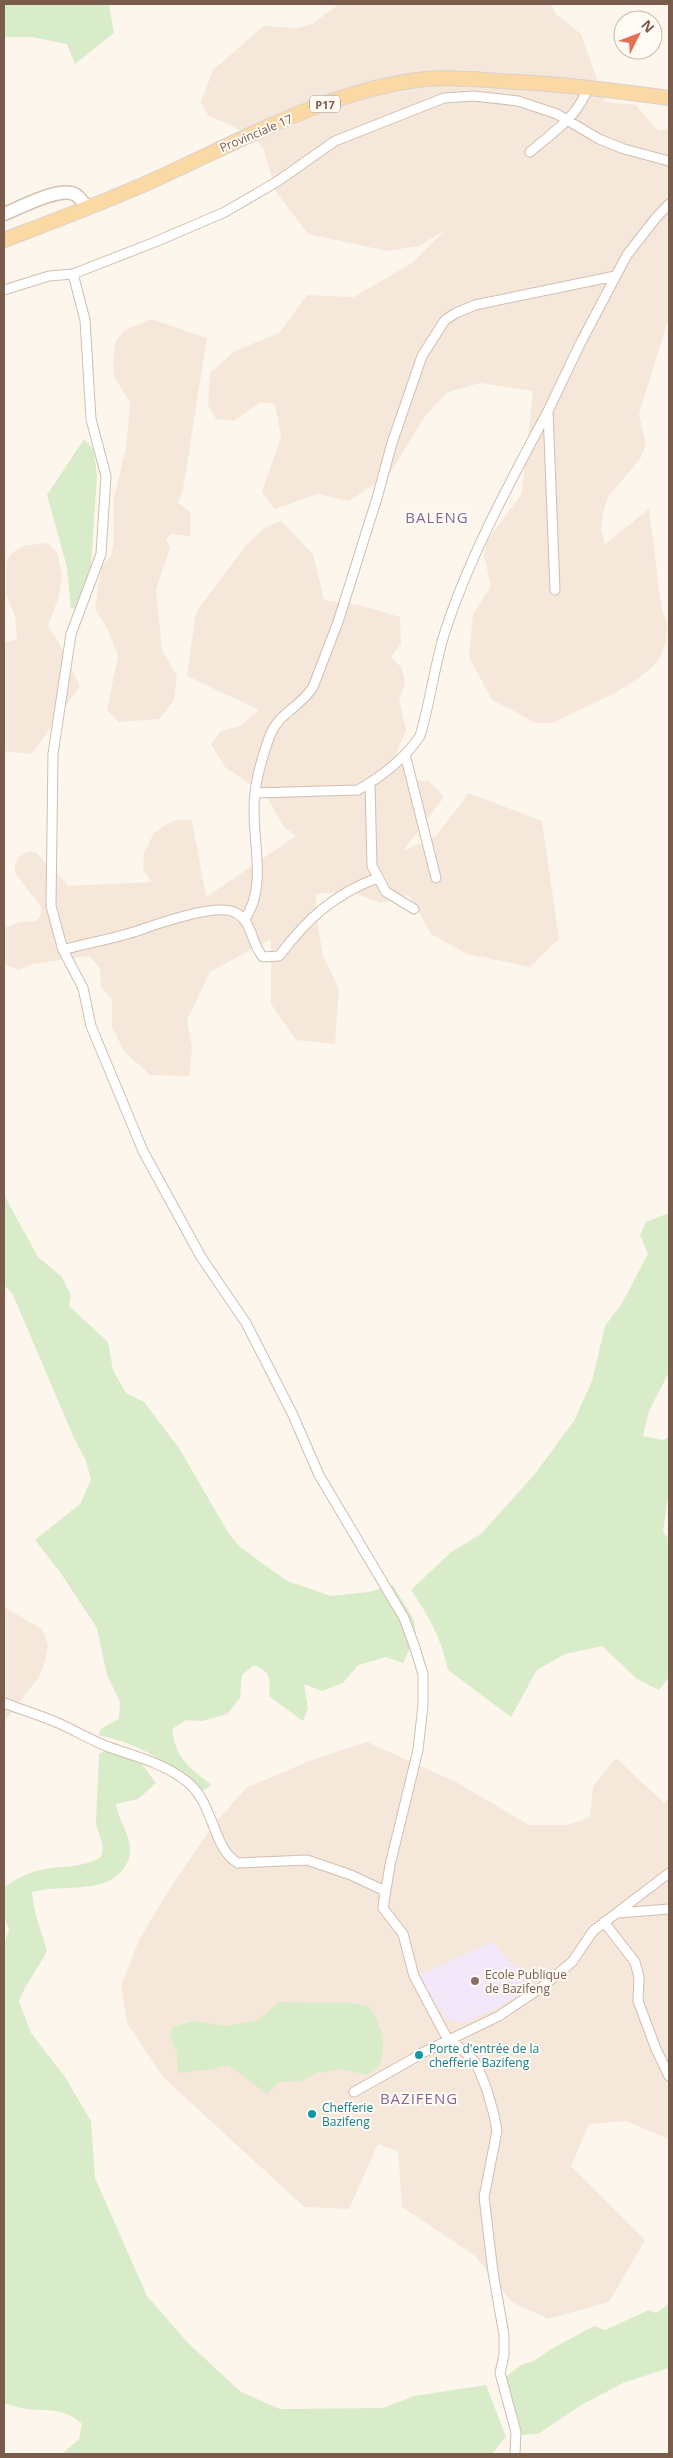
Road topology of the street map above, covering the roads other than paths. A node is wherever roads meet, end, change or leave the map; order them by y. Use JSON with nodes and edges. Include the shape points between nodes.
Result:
{"nodes":[{"id":1,"x":588,"y":87,"type":"junction"},
{"id":2,"x":669,"y":98,"type":"edge"},
{"id":3,"x":568,"y":119,"type":"junction"},
{"id":4,"x":530,"y":152,"type":"dead end"},
{"id":5,"x":669,"y":161,"type":"edge"},
{"id":6,"x":669,"y":204,"type":"edge"},
{"id":7,"x":87,"y":207,"type":"junction"},
{"id":8,"x":4,"y":214,"type":"edge"},
{"id":9,"x":4,"y":240,"type":"edge"},
{"id":10,"x":73,"y":274,"type":"junction"},
{"id":11,"x":615,"y":276,"type":"junction"},
{"id":12,"x":4,"y":290,"type":"edge"},
{"id":13,"x":548,"y":411,"type":"junction"},
{"id":14,"x":555,"y":590,"type":"dead end"},
{"id":15,"x":405,"y":754,"type":"junction"},
{"id":16,"x":370,"y":784,"type":"junction"},
{"id":17,"x":255,"y":793,"type":"junction"},
{"id":18,"x":377,"y":878,"type":"junction"},
{"id":19,"x":436,"y":878,"type":"dead end"},
{"id":20,"x":414,"y":909,"type":"dead end"},
{"id":21,"x":244,"y":920,"type":"junction"},
{"id":22,"x":63,"y":950,"type":"junction"},
{"id":23,"x":4,"y":1703,"type":"edge"},
{"id":24,"x":669,"y":1873,"type":"edge"},
{"id":25,"x":383,"y":1908,"type":"junction"},
{"id":26,"x":669,"y":1909,"type":"edge"},
{"id":27,"x":617,"y":1913,"type":"junction"},
{"id":28,"x":604,"y":1922,"type":"junction"},
{"id":29,"x":448,"y":2040,"type":"junction"},
{"id":30,"x":669,"y":2076,"type":"edge"},
{"id":31,"x":354,"y":2092,"type":"dead end"},
{"id":32,"x":515,"y":2454,"type":"edge"}],
"edges":[{"from":1,"to":2,"type":"main road","name":"Provinciale 17","number":"P17"},
{"from":1,"to":3,"type":"street","via":[[584,99]]},
{"from":1,"to":7,"type":"main road","name":"Provinciale 17","number":"P17","via":[[432,79],[373,88],[294,116]]},
{"from":3,"to":4,"type":"street"},
{"from":3,"to":5,"type":"street","via":[[599,139]]},
{"from":3,"to":10,"type":"street","via":[[518,100],[474,96],[444,98],[335,141],[278,181],[224,212]]},
{"from":6,"to":11,"type":"street","via":[[645,231]]},
{"from":7,"to":8,"type":"street","via":[[77,195],[64,193]]},
{"from":7,"to":9,"type":"main road","name":"Provinciale 17","number":"P17"},
{"from":10,"to":12,"type":"street","via":[[49,276]]},
{"from":10,"to":22,"type":"street","via":[[85,320],[91,419],[106,476],[101,554],[71,634],[53,754],[51,906]]},
{"from":11,"to":13,"type":"street"},
{"from":11,"to":17,"type":"street","via":[[475,305],[456,312],[436,331],[422,356],[392,442],[338,622],[313,687],[308,695],[278,719]]},
{"from":13,"to":14,"type":"street"},
{"from":13,"to":15,"type":"street","via":[[462,588],[444,636],[420,736]]},
{"from":15,"to":16,"type":"street"},
{"from":15,"to":19,"type":"street"},
{"from":16,"to":17,"type":"street","via":[[351,791]]},
{"from":16,"to":18,"type":"street","via":[[372,866]]},
{"from":17,"to":21,"type":"street","via":[[255,901]]},
{"from":18,"to":20,"type":"street","via":[[386,892]]},
{"from":18,"to":21,"type":"street","via":[[351,888],[318,912],[297,931],[279,956],[263,958]]},
{"from":21,"to":22,"type":"street","via":[[238,914],[223,909],[158,922]]},
{"from":22,"to":25,"type":"street","via":[[83,988],[91,1026],[143,1151],[201,1257],[246,1323],[292,1412],[319,1475],[404,1618],[414,1645],[423,1674],[418,1750]]},
{"from":23,"to":25,"type":"street","via":[[151,1761],[187,1782],[208,1807],[223,1850],[230,1859],[238,1863],[294,1859],[319,1863],[385,1891]]},
{"from":24,"to":27,"type":"street"},
{"from":25,"to":29,"type":"street","via":[[404,1934],[414,1976]]},
{"from":26,"to":27,"type":"street"},
{"from":27,"to":28,"type":"street"},
{"from":28,"to":29,"type":"street","via":[[588,1937],[572,1962],[542,1987],[499,2016]]},
{"from":28,"to":30,"type":"street","via":[[636,1962],[638,2001]]},
{"from":29,"to":31,"type":"street"},
{"from":29,"to":32,"type":"street","via":[[476,2063],[487,2090],[497,2131],[484,2197],[492,2272],[504,2335],[500,2373],[516,2432]]}]}
